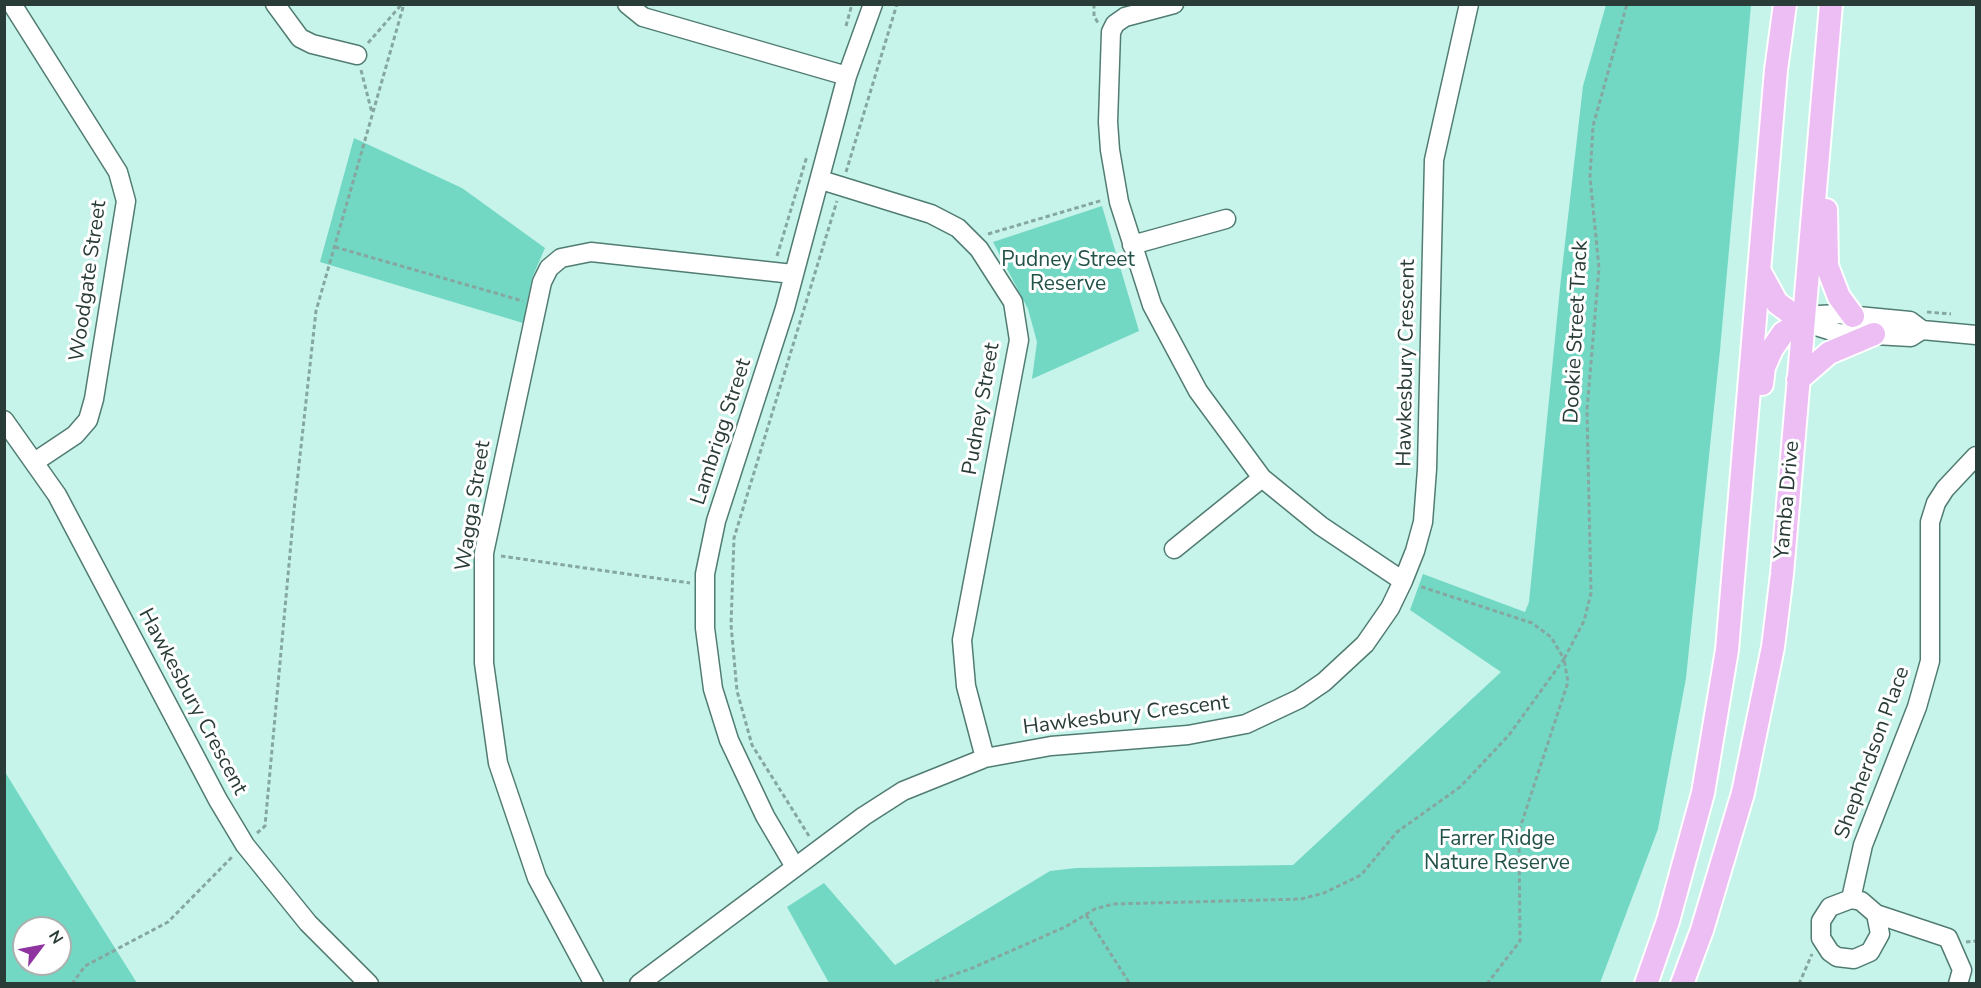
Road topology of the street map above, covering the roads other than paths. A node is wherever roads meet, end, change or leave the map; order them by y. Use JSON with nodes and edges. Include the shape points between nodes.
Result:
{"nodes":[{"id":1,"x":12,"y":4,"type":"edge"},
{"id":2,"x":275,"y":4,"type":"edge"},
{"id":3,"x":627,"y":4,"type":"edge"},
{"id":4,"x":873,"y":4,"type":"edge"},
{"id":5,"x":1174,"y":4,"type":"edge"},
{"id":6,"x":1470,"y":4,"type":"edge"},
{"id":7,"x":1785,"y":4,"type":"edge"},
{"id":8,"x":1831,"y":4,"type":"edge"},
{"id":9,"x":357,"y":55,"type":"dead end"},
{"id":10,"x":847,"y":76,"type":"junction"},
{"id":11,"x":1817,"y":150,"type":"junction"},
{"id":12,"x":823,"y":173,"type":"junction"},
{"id":13,"x":1226,"y":219,"type":"dead end"},
{"id":14,"x":1132,"y":245,"type":"junction"},
{"id":15,"x":1759,"y":270,"type":"junction"},
{"id":16,"x":793,"y":274,"type":"junction"},
{"id":17,"x":1853,"y":316,"type":"junction"},
{"id":18,"x":1803,"y":322,"type":"junction"},
{"id":19,"x":1922,"y":330,"type":"junction"},
{"id":20,"x":1874,"y":334,"type":"junction"},
{"id":21,"x":1977,"y":335,"type":"edge"},
{"id":22,"x":1798,"y":380,"type":"junction"},
{"id":23,"x":4,"y":420,"type":"edge"},
{"id":24,"x":1746,"y":433,"type":"junction"},
{"id":25,"x":1977,"y":456,"type":"edge"},
{"id":26,"x":36,"y":461,"type":"junction"},
{"id":27,"x":1262,"y":478,"type":"junction"},
{"id":28,"x":1174,"y":549,"type":"dead end"},
{"id":29,"x":1403,"y":581,"type":"junction"},
{"id":30,"x":985,"y":758,"type":"junction"},
{"id":31,"x":795,"y":867,"type":"junction"},
{"id":32,"x":1851,"y":899,"type":"junction"},
{"id":33,"x":1876,"y":914,"type":"junction"},
{"id":34,"x":369,"y":984,"type":"edge"},
{"id":35,"x":594,"y":984,"type":"edge"},
{"id":36,"x":639,"y":984,"type":"edge"},
{"id":37,"x":1646,"y":984,"type":"edge"},
{"id":38,"x":1682,"y":984,"type":"edge"},
{"id":39,"x":1958,"y":984,"type":"edge"}],
"edges":[{"from":1,"to":26,"type":"street","name":"Woodgate Street","via":[[118,172],[126,201],[88,420],[75,435]]},
{"from":2,"to":9,"type":"street","via":[[300,38]]},
{"from":3,"to":10,"type":"street","via":[[643,17]]},
{"from":4,"to":10,"type":"street","name":"Lambrigg Street"},
{"from":5,"to":14,"type":"street","via":[[1125,17],[1111,32],[1110,150]]},
{"from":6,"to":29,"type":"street","name":"Hawkesbury Crescent","via":[[1434,160],[1426,500],[1415,551]]},
{"from":7,"to":15,"type":"main road"},
{"from":8,"to":11,"type":"main road","name":"Yamba Drive"},
{"from":10,"to":12,"type":"street","name":"Lambrigg Street"},
{"from":11,"to":17,"type":"main road","via":[[1827,188],[1827,266],[1839,297]]},
{"from":11,"to":18,"type":"main road","name":"Yamba Drive"},
{"from":12,"to":16,"type":"street","name":"Lambrigg Street"},
{"from":12,"to":30,"type":"street","name":"Pudney Street","via":[[958,228],[972,239],[1013,302],[1018,340],[962,640],[966,686]]},
{"from":13,"to":14,"type":"street"},
{"from":14,"to":27,"type":"street","via":[[1166,336],[1198,392]]},
{"from":15,"to":18,"type":"main road","via":[[1777,303]]},
{"from":15,"to":24,"type":"main road"},
{"from":16,"to":31,"type":"street","name":"Lambrigg Street","via":[[716,521],[706,585],[705,628],[712,689],[729,740],[765,816]]},
{"from":16,"to":35,"type":"street","name":"Wagga Street","via":[[576,253],[549,268],[537,305],[484,554],[484,663],[498,763],[537,878]]},
{"from":17,"to":18,"type":"street","via":[[1819,315]]},
{"from":17,"to":19,"type":"street","via":[[1910,321]]},
{"from":18,"to":20,"type":"street","via":[[1838,333]]},
{"from":18,"to":22,"type":"main road","name":"Yamba Drive"},
{"from":18,"to":24,"type":"main road","via":[[1783,333],[1772,349],[1764,368],[1760,401]]},
{"from":19,"to":20,"type":"street","via":[[1911,337]]},
{"from":19,"to":21,"type":"street"},
{"from":20,"to":22,"type":"main road","via":[[1829,353]]},
{"from":22,"to":38,"type":"main road","name":"Yamba Drive","via":[[1782,574],[1759,721],[1724,863]]},
{"from":23,"to":26,"type":"street","name":"Hawkesbury Crescent"},
{"from":24,"to":37,"type":"main road","via":[[1727,650],[1716,725],[1686,859]]},
{"from":25,"to":32,"type":"street","name":"Shepherdson Place","via":[[1936,503],[1930,522],[1930,661],[1917,707],[1863,845]]},
{"from":26,"to":34,"type":"street","name":"Hawkesbury Crescent","via":[[245,845],[308,923]]},
{"from":27,"to":28,"type":"street"},
{"from":27,"to":29,"type":"street","via":[[1329,532]]},
{"from":29,"to":30,"type":"street","name":"Hawkesbury Crescent","via":[[1365,644],[1324,682],[1270,715],[1217,731],[1051,746]]},
{"from":30,"to":31,"type":"street","name":"Hawkesbury Crescent","via":[[903,791]]},
{"from":31,"to":36,"type":"street","name":"Hawkesbury Crescent"},
{"from":32,"to":33,"type":"street","via":[[1861,901]]},
{"from":32,"to":33,"type":"street","via":[[1836,903],[1825,913],[1820,929],[1825,945],[1837,957],[1863,957],[1877,944],[1880,934]]},
{"from":33,"to":39,"type":"street","via":[[1948,939],[1962,970]]}]}
